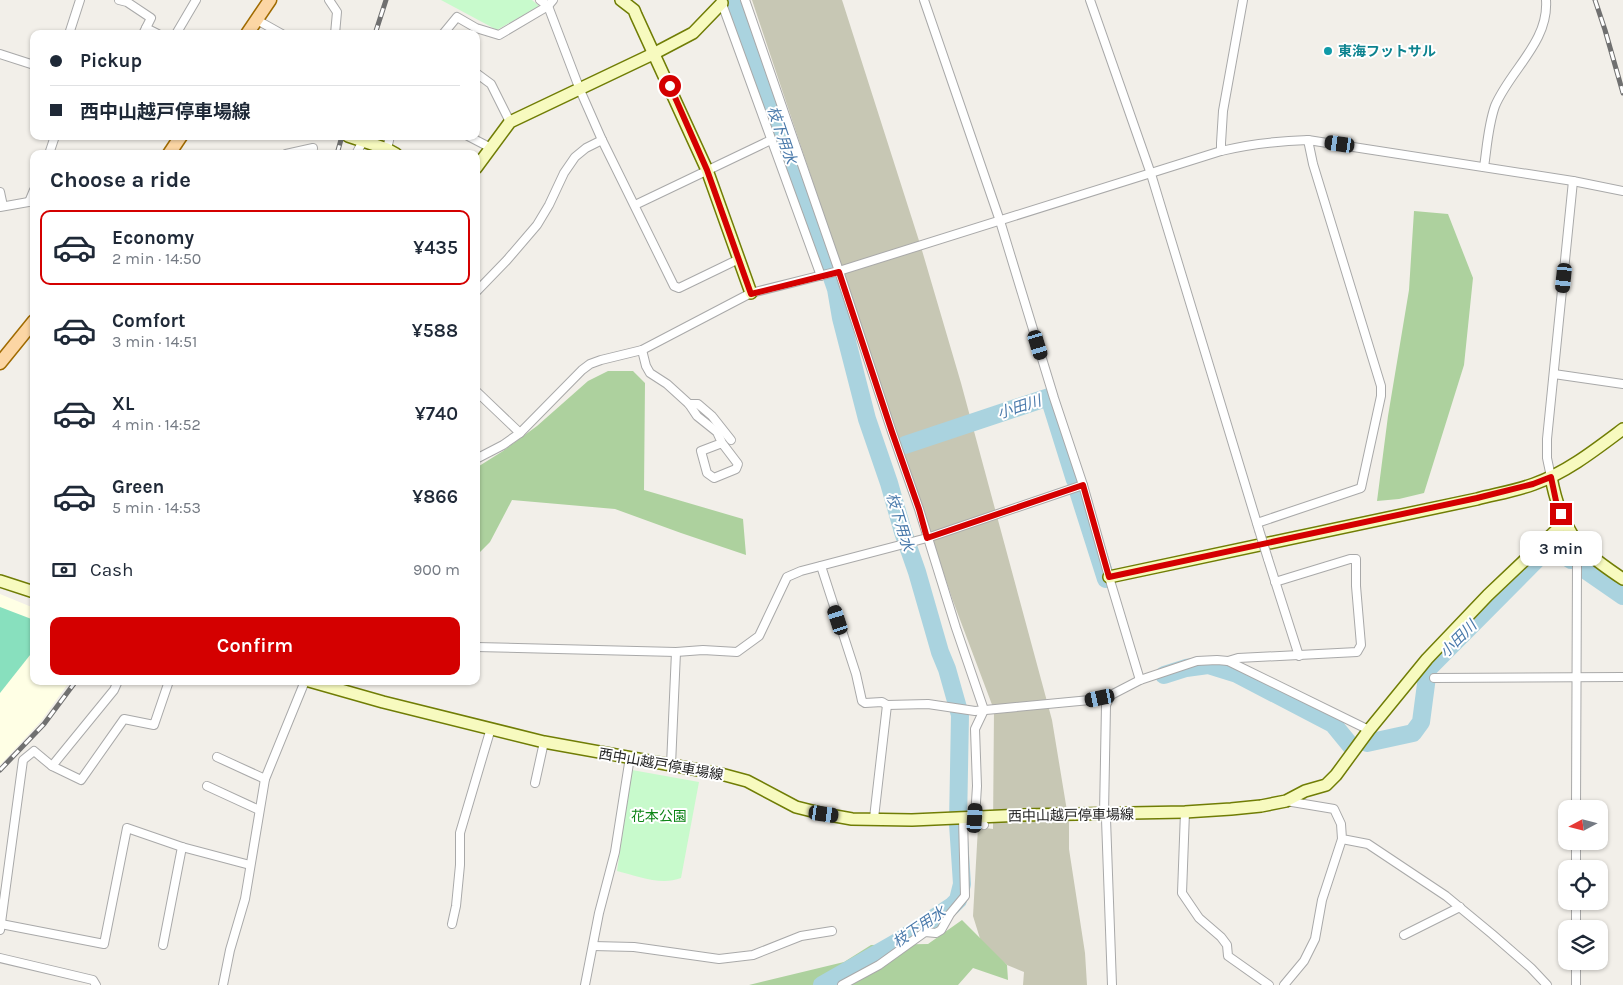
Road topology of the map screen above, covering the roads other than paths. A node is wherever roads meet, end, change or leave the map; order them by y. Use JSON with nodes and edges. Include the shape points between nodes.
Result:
{"nodes":[{"id":1,"x":80,"y":0,"type":"edge"},
{"id":2,"x":196,"y":0,"type":"edge"},
{"id":3,"x":329,"y":0,"type":"edge"},
{"id":4,"x":540,"y":0,"type":"edge"},
{"id":5,"x":621,"y":0,"type":"edge"},
{"id":6,"x":745,"y":0,"type":"edge"},
{"id":7,"x":924,"y":0,"type":"edge"},
{"id":8,"x":1090,"y":0,"type":"edge"},
{"id":9,"x":1243,"y":0,"type":"edge"},
{"id":10,"x":1546,"y":0,"type":"edge"},
{"id":11,"x":125,"y":1,"type":"edge"},
{"id":12,"x":267,"y":1,"type":"edge"},
{"id":13,"x":723,"y":1,"type":"edge"},
{"id":14,"x":551,"y":3,"type":"edge"},
{"id":15,"x":257,"y":20,"type":"junction"},
{"id":16,"x":70,"y":30,"type":"edge"},
{"id":17,"x":145,"y":30,"type":"edge"},
{"id":18,"x":178,"y":30,"type":"edge"},
{"id":19,"x":250,"y":30,"type":"edge"},
{"id":20,"x":275,"y":30,"type":"edge"},
{"id":21,"x":335,"y":30,"type":"edge"},
{"id":22,"x":446,"y":30,"type":"edge"},
{"id":23,"x":655,"y":53,"type":"junction"},
{"id":24,"x":0,"y":54,"type":"edge"},
{"id":25,"x":30,"y":64,"type":"edge"},
{"id":26,"x":480,"y":75,"type":"edge"},
{"id":27,"x":580,"y":90,"type":"junction"},
{"id":28,"x":510,"y":122,"type":"junction"},
{"id":29,"x":362,"y":140,"type":"joint"},
{"id":30,"x":476,"y":140,"type":"edge"},
{"id":31,"x":602,"y":140,"type":"junction"},
{"id":32,"x":771,"y":140,"type":"junction"},
{"id":33,"x":1308,"y":140,"type":"junction"},
{"id":34,"x":313,"y":148,"type":"dead end"},
{"id":35,"x":491,"y":148,"type":"junction"},
{"id":36,"x":304,"y":150,"type":"edge"},
{"id":37,"x":358,"y":150,"type":"edge"},
{"id":38,"x":387,"y":150,"type":"edge"},
{"id":39,"x":1221,"y":151,"type":"junction"},
{"id":40,"x":480,"y":163,"type":"edge"},
{"id":41,"x":1484,"y":167,"type":"junction"},
{"id":42,"x":707,"y":170,"type":"junction"},
{"id":43,"x":1151,"y":174,"type":"junction"},
{"id":44,"x":1574,"y":182,"type":"junction"},
{"id":45,"x":0,"y":192,"type":"edge"},
{"id":46,"x":1623,"y":192,"type":"edge"},
{"id":47,"x":30,"y":202,"type":"edge"},
{"id":48,"x":635,"y":205,"type":"junction"},
{"id":49,"x":2,"y":206,"type":"edge"},
{"id":50,"x":1000,"y":221,"type":"junction"},
{"id":51,"x":739,"y":259,"type":"junction"},
{"id":52,"x":837,"y":272,"type":"junction"},
{"id":53,"x":820,"y":276,"type":"junction"},
{"id":54,"x":480,"y":288,"type":"edge"},
{"id":55,"x":751,"y":294,"type":"junction"},
{"id":56,"x":30,"y":325,"type":"edge"},
{"id":57,"x":642,"y":350,"type":"junction"},
{"id":58,"x":0,"y":363,"type":"edge"},
{"id":59,"x":1554,"y":374,"type":"junction"},
{"id":60,"x":1623,"y":384,"type":"edge"},
{"id":61,"x":480,"y":395,"type":"edge"},
{"id":62,"x":689,"y":404,"type":"junction"},
{"id":63,"x":1623,"y":429,"type":"edge"},
{"id":64,"x":520,"y":433,"type":"junction"},
{"id":65,"x":731,"y":440,"type":"dead end"},
{"id":66,"x":722,"y":443,"type":"junction"},
{"id":67,"x":480,"y":457,"type":"edge"},
{"id":68,"x":1551,"y":477,"type":"junction"},
{"id":69,"x":1083,"y":485,"type":"junction"},
{"id":70,"x":1565,"y":522,"type":"junction"},
{"id":71,"x":1258,"y":526,"type":"junction"},
{"id":72,"x":927,"y":538,"type":"junction"},
{"id":73,"x":1587,"y":552,"type":"junction"},
{"id":74,"x":821,"y":566,"type":"junction"},
{"id":75,"x":1109,"y":577,"type":"junction"},
{"id":76,"x":1623,"y":579,"type":"edge"},
{"id":77,"x":0,"y":581,"type":"edge"},
{"id":78,"x":1275,"y":582,"type":"junction"},
{"id":79,"x":30,"y":591,"type":"edge"},
{"id":80,"x":480,"y":647,"type":"edge"},
{"id":81,"x":676,"y":652,"type":"junction"},
{"id":82,"x":1299,"y":656,"type":"junction"},
{"id":83,"x":1228,"y":661,"type":"junction"},
{"id":84,"x":1576,"y":677,"type":"junction"},
{"id":85,"x":1623,"y":677,"type":"edge"},
{"id":86,"x":1434,"y":678,"type":"dead end"},
{"id":87,"x":1140,"y":680,"type":"junction"},
{"id":88,"x":116,"y":685,"type":"edge"},
{"id":89,"x":168,"y":685,"type":"edge"},
{"id":90,"x":305,"y":685,"type":"edge"},
{"id":91,"x":321,"y":685,"type":"edge"},
{"id":92,"x":1111,"y":695,"type":"junction"},
{"id":93,"x":887,"y":705,"type":"junction"},
{"id":94,"x":984,"y":710,"type":"junction"},
{"id":95,"x":491,"y":728,"type":"junction"},
{"id":96,"x":1369,"y":730,"type":"junction"},
{"id":97,"x":544,"y":742,"type":"junction"},
{"id":98,"x":630,"y":757,"type":"junction"},
{"id":99,"x":217,"y":758,"type":"dead end"},
{"id":100,"x":52,"y":766,"type":"junction"},
{"id":101,"x":671,"y":766,"type":"junction"},
{"id":102,"x":265,"y":779,"type":"junction"},
{"id":103,"x":535,"y":782,"type":"dead end"},
{"id":104,"x":207,"y":786,"type":"dead end"},
{"id":105,"x":1576,"y":800,"type":"edge"},
{"id":106,"x":1286,"y":801,"type":"junction"},
{"id":107,"x":259,"y":810,"type":"junction"},
{"id":108,"x":1185,"y":812,"type":"junction"},
{"id":109,"x":1104,"y":814,"type":"junction"},
{"id":110,"x":874,"y":818,"type":"junction"},
{"id":111,"x":968,"y":820,"type":"junction"},
{"id":112,"x":1342,"y":839,"type":"junction"},
{"id":113,"x":182,"y":847,"type":"junction"},
{"id":114,"x":250,"y":865,"type":"junction"},
{"id":115,"x":1460,"y":908,"type":"junction"},
{"id":116,"x":452,"y":924,"type":"dead end"},
{"id":117,"x":0,"y":927,"type":"edge"},
{"id":118,"x":832,"y":931,"type":"dead end"},
{"id":119,"x":1404,"y":935,"type":"dead end"},
{"id":120,"x":162,"y":945,"type":"dead end"},
{"id":121,"x":592,"y":946,"type":"junction"},
{"id":122,"x":0,"y":958,"type":"edge"},
{"id":123,"x":1576,"y":970,"type":"edge"},
{"id":124,"x":96,"y":985,"type":"edge"},
{"id":125,"x":223,"y":985,"type":"edge"},
{"id":126,"x":585,"y":985,"type":"edge"},
{"id":127,"x":842,"y":985,"type":"edge"},
{"id":128,"x":1112,"y":985,"type":"edge"},
{"id":129,"x":1269,"y":985,"type":"edge"},
{"id":130,"x":1284,"y":985,"type":"edge"},
{"id":131,"x":1547,"y":985,"type":"edge"},
{"id":132,"x":1576,"y":985,"type":"edge"}],
"edges":[{"from":1,"to":16,"type":"street"},
{"from":2,"to":18,"type":"street"},
{"from":3,"to":21,"type":"street","via":[[337,12]]},
{"from":4,"to":14,"type":"street"},
{"from":5,"to":23,"type":"main road","via":[[634,10]]},
{"from":6,"to":52,"type":"street"},
{"from":7,"to":50,"type":"street"},
{"from":8,"to":43,"type":"street"},
{"from":9,"to":39,"type":"street","via":[[1223,111]]},
{"from":10,"to":41,"type":"street","via":[[1539,37],[1502,93],[1490,121]]},
{"from":11,"to":17,"type":"street","via":[[151,18]]},
{"from":12,"to":15,"type":"main road"},
{"from":13,"to":23,"type":"main road","via":[[693,33]]},
{"from":13,"to":32,"type":"street"},
{"from":14,"to":22,"type":"street","via":[[499,35],[476,28],[457,17]]},
{"from":14,"to":27,"type":"street"},
{"from":15,"to":19,"type":"main road"},
{"from":15,"to":20,"type":"street"},
{"from":23,"to":27,"type":"main road"},
{"from":23,"to":42,"type":"main road"},
{"from":24,"to":25,"type":"street"},
{"from":26,"to":28,"type":"street","via":[[491,84]]},
{"from":27,"to":28,"type":"main road"},
{"from":27,"to":31,"type":"street"},
{"from":28,"to":35,"type":"main road"},
{"from":29,"to":37,"type":"street"},
{"from":29,"to":38,"type":"main road"},
{"from":30,"to":35,"type":"street"},
{"from":31,"to":48,"type":"street"},
{"from":31,"to":54,"type":"street","via":[[575,157],[537,225]]},
{"from":32,"to":42,"type":"street"},
{"from":32,"to":53,"type":"street"},
{"from":33,"to":39,"type":"street","via":[[1277,141]]},
{"from":33,"to":41,"type":"street"},
{"from":33,"to":71,"type":"street","via":[[1381,386],[1381,396],[1361,488]]},
{"from":34,"to":36,"type":"street"},
{"from":35,"to":40,"type":"main road"},
{"from":39,"to":43,"type":"street"},
{"from":41,"to":44,"type":"street"},
{"from":42,"to":48,"type":"street"},
{"from":42,"to":51,"type":"main road"},
{"from":43,"to":50,"type":"street"},
{"from":43,"to":71,"type":"street"},
{"from":44,"to":46,"type":"street"},
{"from":44,"to":59,"type":"street"},
{"from":45,"to":49,"type":"street"},
{"from":47,"to":49,"type":"street"},
{"from":48,"to":51,"type":"street","via":[[677,288]]},
{"from":50,"to":52,"type":"street"},
{"from":50,"to":69,"type":"street"},
{"from":51,"to":55,"type":"main road"},
{"from":52,"to":53,"type":"street"},
{"from":52,"to":72,"type":"street"},
{"from":53,"to":55,"type":"street"},
{"from":55,"to":57,"type":"street"},
{"from":56,"to":58,"type":"main road"},
{"from":57,"to":62,"type":"street","via":[[650,373]]},
{"from":57,"to":64,"type":"street","via":[[590,364]]},
{"from":59,"to":60,"type":"street"},
{"from":59,"to":68,"type":"street","via":[[1547,439]]},
{"from":61,"to":64,"type":"street"},
{"from":62,"to":65,"type":"street","via":[[698,404]]},
{"from":62,"to":66,"type":"street","via":[[697,416],[717,432]]},
{"from":63,"to":68,"type":"main road"},
{"from":64,"to":67,"type":"street"},
{"from":66,"to":66,"type":"street","via":[[701,451],[708,473],[714,478],[736,469],[738,464]]},
{"from":68,"to":70,"type":"main road"},
{"from":68,"to":75,"type":"main road","via":[[1477,498]]},
{"from":69,"to":72,"type":"street"},
{"from":69,"to":75,"type":"street"},
{"from":70,"to":73,"type":"main road"},
{"from":70,"to":96,"type":"main road","name":"西中山越戸停車場線","via":[[1460,624]]},
{"from":71,"to":78,"type":"street","bridge":true},
{"from":72,"to":74,"type":"street"},
{"from":72,"to":94,"type":"street"},
{"from":73,"to":76,"type":"main road"},
{"from":73,"to":84,"type":"street","via":[[1577,564]]},
{"from":74,"to":81,"type":"street","via":[[787,577],[759,636],[737,652]]},
{"from":74,"to":93,"type":"street","via":[[862,700]]},
{"from":75,"to":87,"type":"street"},
{"from":77,"to":79,"type":"main road"},
{"from":78,"to":82,"type":"street"},
{"from":78,"to":82,"type":"street","via":[[1356,559],[1361,645],[1357,652]]},
{"from":80,"to":81,"type":"street"},
{"from":81,"to":101,"type":"street"},
{"from":82,"to":83,"type":"street"},
{"from":83,"to":87,"type":"street","via":[[1197,661]]},
{"from":83,"to":96,"type":"street"},
{"from":84,"to":85,"type":"street"},
{"from":84,"to":86,"type":"street"},
{"from":84,"to":105,"type":"street"},
{"from":87,"to":92,"type":"street"},
{"from":88,"to":100,"type":"street"},
{"from":89,"to":100,"type":"street","via":[[154,725],[124,718],[81,780]]},
{"from":90,"to":102,"type":"street"},
{"from":91,"to":95,"type":"main road","name":"西中山越戸停車場線"},
{"from":92,"to":94,"type":"street","via":[[1050,705]]},
{"from":92,"to":109,"type":"street","via":[[1106,705]]},
{"from":93,"to":94,"type":"street","via":[[928,704]]},
{"from":93,"to":110,"type":"street"},
{"from":94,"to":111,"type":"street","via":[[975,729],[977,786]]},
{"from":95,"to":97,"type":"main road","name":"西中山越戸停車場線"},
{"from":95,"to":116,"type":"street","via":[[460,833],[460,865]]},
{"from":96,"to":106,"type":"main road","name":"西中山越戸停車場線","via":[[1326,785]]},
{"from":97,"to":98,"type":"main road","name":"西中山越戸停車場線"},
{"from":97,"to":103,"type":"street"},
{"from":98,"to":101,"type":"main road","name":"西中山越戸停車場線"},
{"from":98,"to":121,"type":"street","via":[[615,852]]},
{"from":99,"to":102,"type":"street"},
{"from":100,"to":117,"type":"street","via":[[34,750],[23,760]]},
{"from":101,"to":110,"type":"main road","name":"西中山越戸停車場線","via":[[747,781],[796,807],[852,819]]},
{"from":102,"to":107,"type":"street"},
{"from":104,"to":107,"type":"street"},
{"from":106,"to":108,"type":"main road","name":"西中山越戸停車場線"},
{"from":106,"to":112,"type":"street","via":[[1334,809],[1341,824]]},
{"from":107,"to":114,"type":"street"},
{"from":108,"to":109,"type":"main road","name":"西中山越戸停車場線"},
{"from":108,"to":129,"type":"street","via":[[1182,893],[1199,918],[1221,937],[1227,946],[1228,956]]},
{"from":109,"to":111,"type":"main road","name":"西中山越戸停車場線","via":[[1022,815]]},
{"from":109,"to":128,"type":"street"},
{"from":110,"to":111,"type":"main road","name":"西中山越戸停車場線"},
{"from":111,"to":127,"type":"street","via":[[965,896],[941,930],[925,932],[879,965]]},
{"from":112,"to":115,"type":"street","via":[[1368,844]]},
{"from":112,"to":130,"type":"street","via":[[1322,900],[1315,939],[1304,961]]},
{"from":113,"to":114,"type":"street"},
{"from":113,"to":117,"type":"street","via":[[127,828],[104,944]]},
{"from":113,"to":120,"type":"street"},
{"from":114,"to":125,"type":"street","via":[[245,899]]},
{"from":115,"to":119,"type":"street"},
{"from":115,"to":131,"type":"street"},
{"from":118,"to":121,"type":"street","via":[[801,936],[754,955],[719,959],[634,947]]},
{"from":121,"to":126,"type":"street"},
{"from":122,"to":124,"type":"street","via":[[93,980]]},
{"from":123,"to":132,"type":"street"}]}
